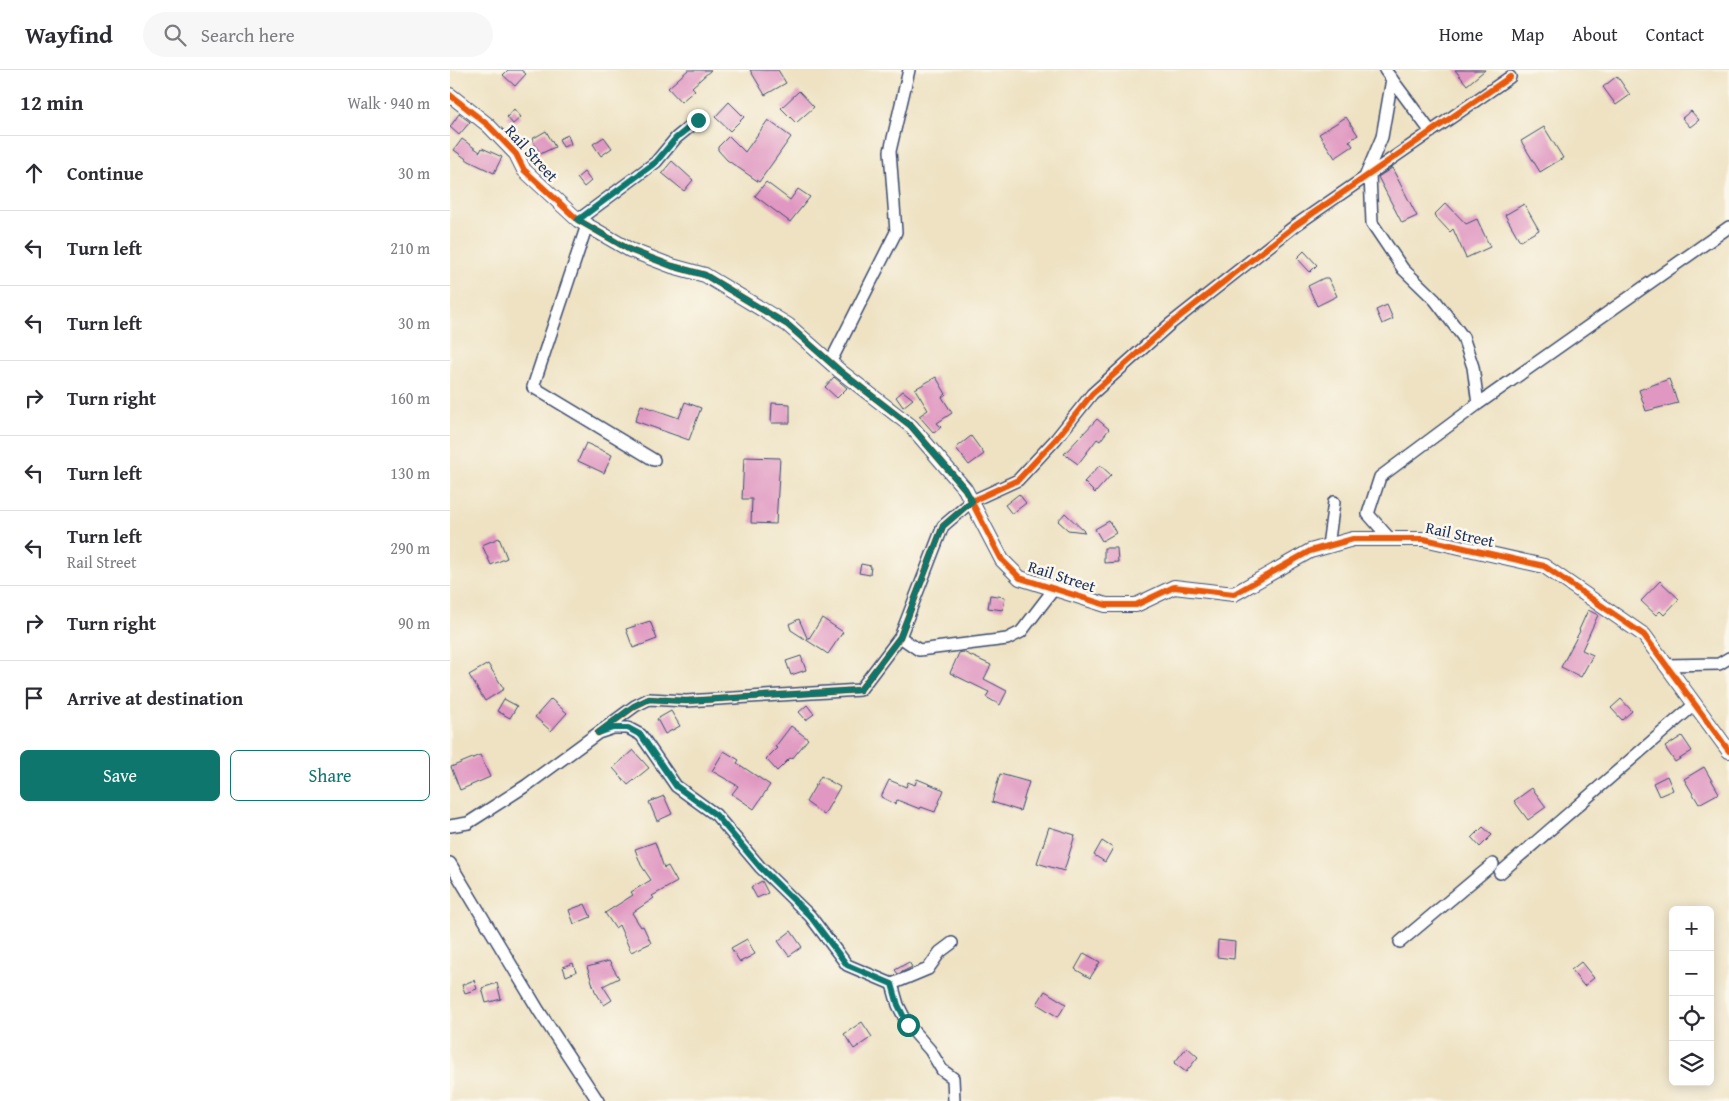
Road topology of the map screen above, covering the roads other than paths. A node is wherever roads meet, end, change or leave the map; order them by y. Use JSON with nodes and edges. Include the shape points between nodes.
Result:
{"nodes":[{"id":1,"x":910,"y":70,"type":"edge"},
{"id":2,"x":1389,"y":75,"type":"edge"},
{"id":3,"x":1510,"y":77,"type":"dead end"},
{"id":4,"x":450,"y":95,"type":"edge"},
{"id":5,"x":698,"y":120,"type":"dead end"},
{"id":6,"x":1431,"y":132,"type":"junction"},
{"id":7,"x":1368,"y":176,"type":"junction"},
{"id":8,"x":583,"y":222,"type":"junction"},
{"id":9,"x":1729,"y":228,"type":"edge"},
{"id":10,"x":830,"y":363,"type":"junction"},
{"id":11,"x":1478,"y":404,"type":"junction"},
{"id":12,"x":654,"y":460,"type":"dead end"},
{"id":13,"x":972,"y":501,"type":"junction"},
{"id":14,"x":1334,"y":502,"type":"dead end"},
{"id":15,"x":1390,"y":539,"type":"junction"},
{"id":16,"x":1328,"y":546,"type":"junction"},
{"id":17,"x":1054,"y":589,"type":"junction"},
{"id":18,"x":900,"y":637,"type":"junction"},
{"id":19,"x":1729,"y":658,"type":"edge"},
{"id":20,"x":1666,"y":665,"type":"junction"},
{"id":21,"x":1695,"y":704,"type":"junction"},
{"id":22,"x":598,"y":733,"type":"junction"},
{"id":23,"x":1729,"y":751,"type":"edge"},
{"id":24,"x":450,"y":826,"type":"edge"},
{"id":25,"x":450,"y":863,"type":"edge"},
{"id":26,"x":1400,"y":942,"type":"dead end"},
{"id":27,"x":952,"y":943,"type":"dead end"},
{"id":28,"x":892,"y":984,"type":"junction"},
{"id":29,"x":598,"y":1101,"type":"edge"},
{"id":30,"x":954,"y":1101,"type":"edge"}],
"edges":[{"from":1,"to":10,"type":"street","via":[[890,151],[896,232]]},
{"from":2,"to":6,"type":"street"},
{"from":2,"to":7,"type":"street","via":[[1382,137]]},
{"from":3,"to":6,"type":"street"},
{"from":4,"to":8,"type":"street","name":"Rail Street","via":[[488,125],[516,154],[524,170]]},
{"from":5,"to":8,"type":"street","via":[[676,138],[656,162]]},
{"from":6,"to":7,"type":"street"},
{"from":7,"to":11,"type":"street","via":[[1372,223],[1403,269],[1435,300],[1463,337],[1473,367]]},
{"from":7,"to":13,"type":"street","via":[[1296,225],[1169,324],[1092,394],[1056,440],[1018,480]]},
{"from":8,"to":10,"type":"street","name":"Rail Street","via":[[630,250],[705,275],[788,325]]},
{"from":8,"to":12,"type":"street","via":[[534,387]]},
{"from":9,"to":11,"type":"street"},
{"from":10,"to":13,"type":"street","name":"Rail Street","via":[[911,426]]},
{"from":11,"to":15,"type":"street","via":[[1380,477],[1368,514]]},
{"from":13,"to":17,"type":"street","name":"Rail Street","via":[[1002,560],[1020,578]]},
{"from":13,"to":18,"type":"street","via":[[943,526]]},
{"from":14,"to":16,"type":"street"},
{"from":15,"to":16,"type":"street","name":"Rail Street","via":[[1353,539]]},
{"from":15,"to":20,"type":"street","name":"Rail Street","via":[[1424,539],[1544,566],[1644,635]]},
{"from":16,"to":17,"type":"street","name":"Rail Street","via":[[1310,550],[1234,594],[1174,587],[1136,605],[1106,605]]},
{"from":17,"to":18,"type":"street","via":[[1021,632],[1007,639],[919,650]]},
{"from":18,"to":22,"type":"street","via":[[860,690],[686,701],[649,699]]},
{"from":19,"to":20,"type":"street","via":[[1719,664]]},
{"from":20,"to":21,"type":"street","name":"Rail Street"},
{"from":21,"to":23,"type":"street","name":"Rail Street"},
{"from":21,"to":26,"type":"street","via":[[1496,869]]},
{"from":22,"to":24,"type":"street","via":[[468,823]]},
{"from":22,"to":28,"type":"street","via":[[628,728],[641,735],[676,786],[716,815],[760,867],[810,916],[847,965]]},
{"from":25,"to":29,"type":"street","via":[[539,1011]]},
{"from":27,"to":28,"type":"street","via":[[928,968]]},
{"from":28,"to":30,"type":"street","via":[[908,1025],[942,1070],[953,1078]]}]}
